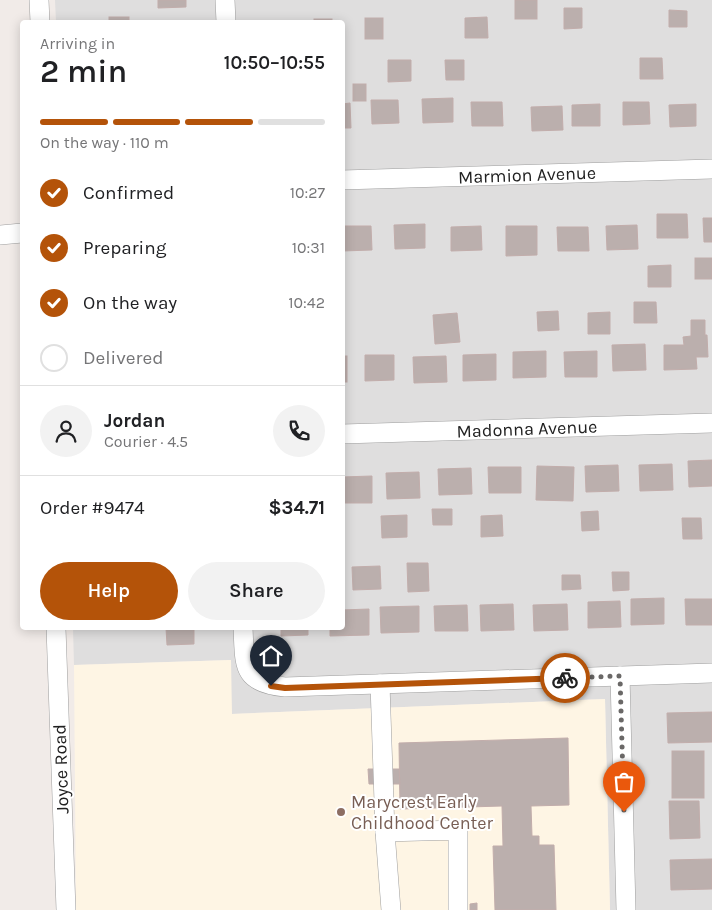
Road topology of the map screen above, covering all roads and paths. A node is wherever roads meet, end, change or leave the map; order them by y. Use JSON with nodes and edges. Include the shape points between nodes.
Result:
{"nodes":[{"id":1,"x":39,"y":0,"type":"edge"},
{"id":2,"x":225,"y":0,"type":"edge"},
{"id":3,"x":40,"y":20,"type":"edge"},
{"id":4,"x":226,"y":20,"type":"edge"},
{"id":5,"x":712,"y":169,"type":"edge"},
{"id":6,"x":345,"y":180,"type":"edge"},
{"id":7,"x":20,"y":233,"type":"edge"},
{"id":8,"x":0,"y":234,"type":"edge"},
{"id":9,"x":712,"y":423,"type":"edge"},
{"id":10,"x":345,"y":434,"type":"edge"},
{"id":11,"x":56,"y":630,"type":"edge"},
{"id":12,"x":243,"y":630,"type":"edge"},
{"id":13,"x":712,"y":673,"type":"edge"},
{"id":14,"x":620,"y":676,"type":"junction"},
{"id":15,"x":380,"y":684,"type":"junction"},
{"id":16,"x":385,"y":832,"type":"junction"},
{"id":17,"x":66,"y":910,"type":"edge"},
{"id":18,"x":392,"y":910,"type":"edge"},
{"id":19,"x":458,"y":910,"type":"edge"},
{"id":20,"x":626,"y":910,"type":"edge"}],
"edges":[{"from":1,"to":3,"type":"street"},
{"from":2,"to":4,"type":"street"},
{"from":5,"to":6,"type":"street","name":"Marmion Avenue"},
{"from":7,"to":8,"type":"street"},
{"from":9,"to":10,"type":"street","name":"Madonna Avenue"},
{"from":11,"to":17,"type":"street","name":"Joyce Road"},
{"from":12,"to":15,"type":"street","via":[[244,658],[249,672],[258,682],[285,688]]},
{"from":13,"to":14,"type":"street"},
{"from":14,"to":15,"type":"street"},
{"from":14,"to":20,"type":"street"},
{"from":15,"to":16,"type":"street"},
{"from":16,"to":18,"type":"street"},
{"from":16,"to":19,"type":"street","via":[[458,830]]}]}
